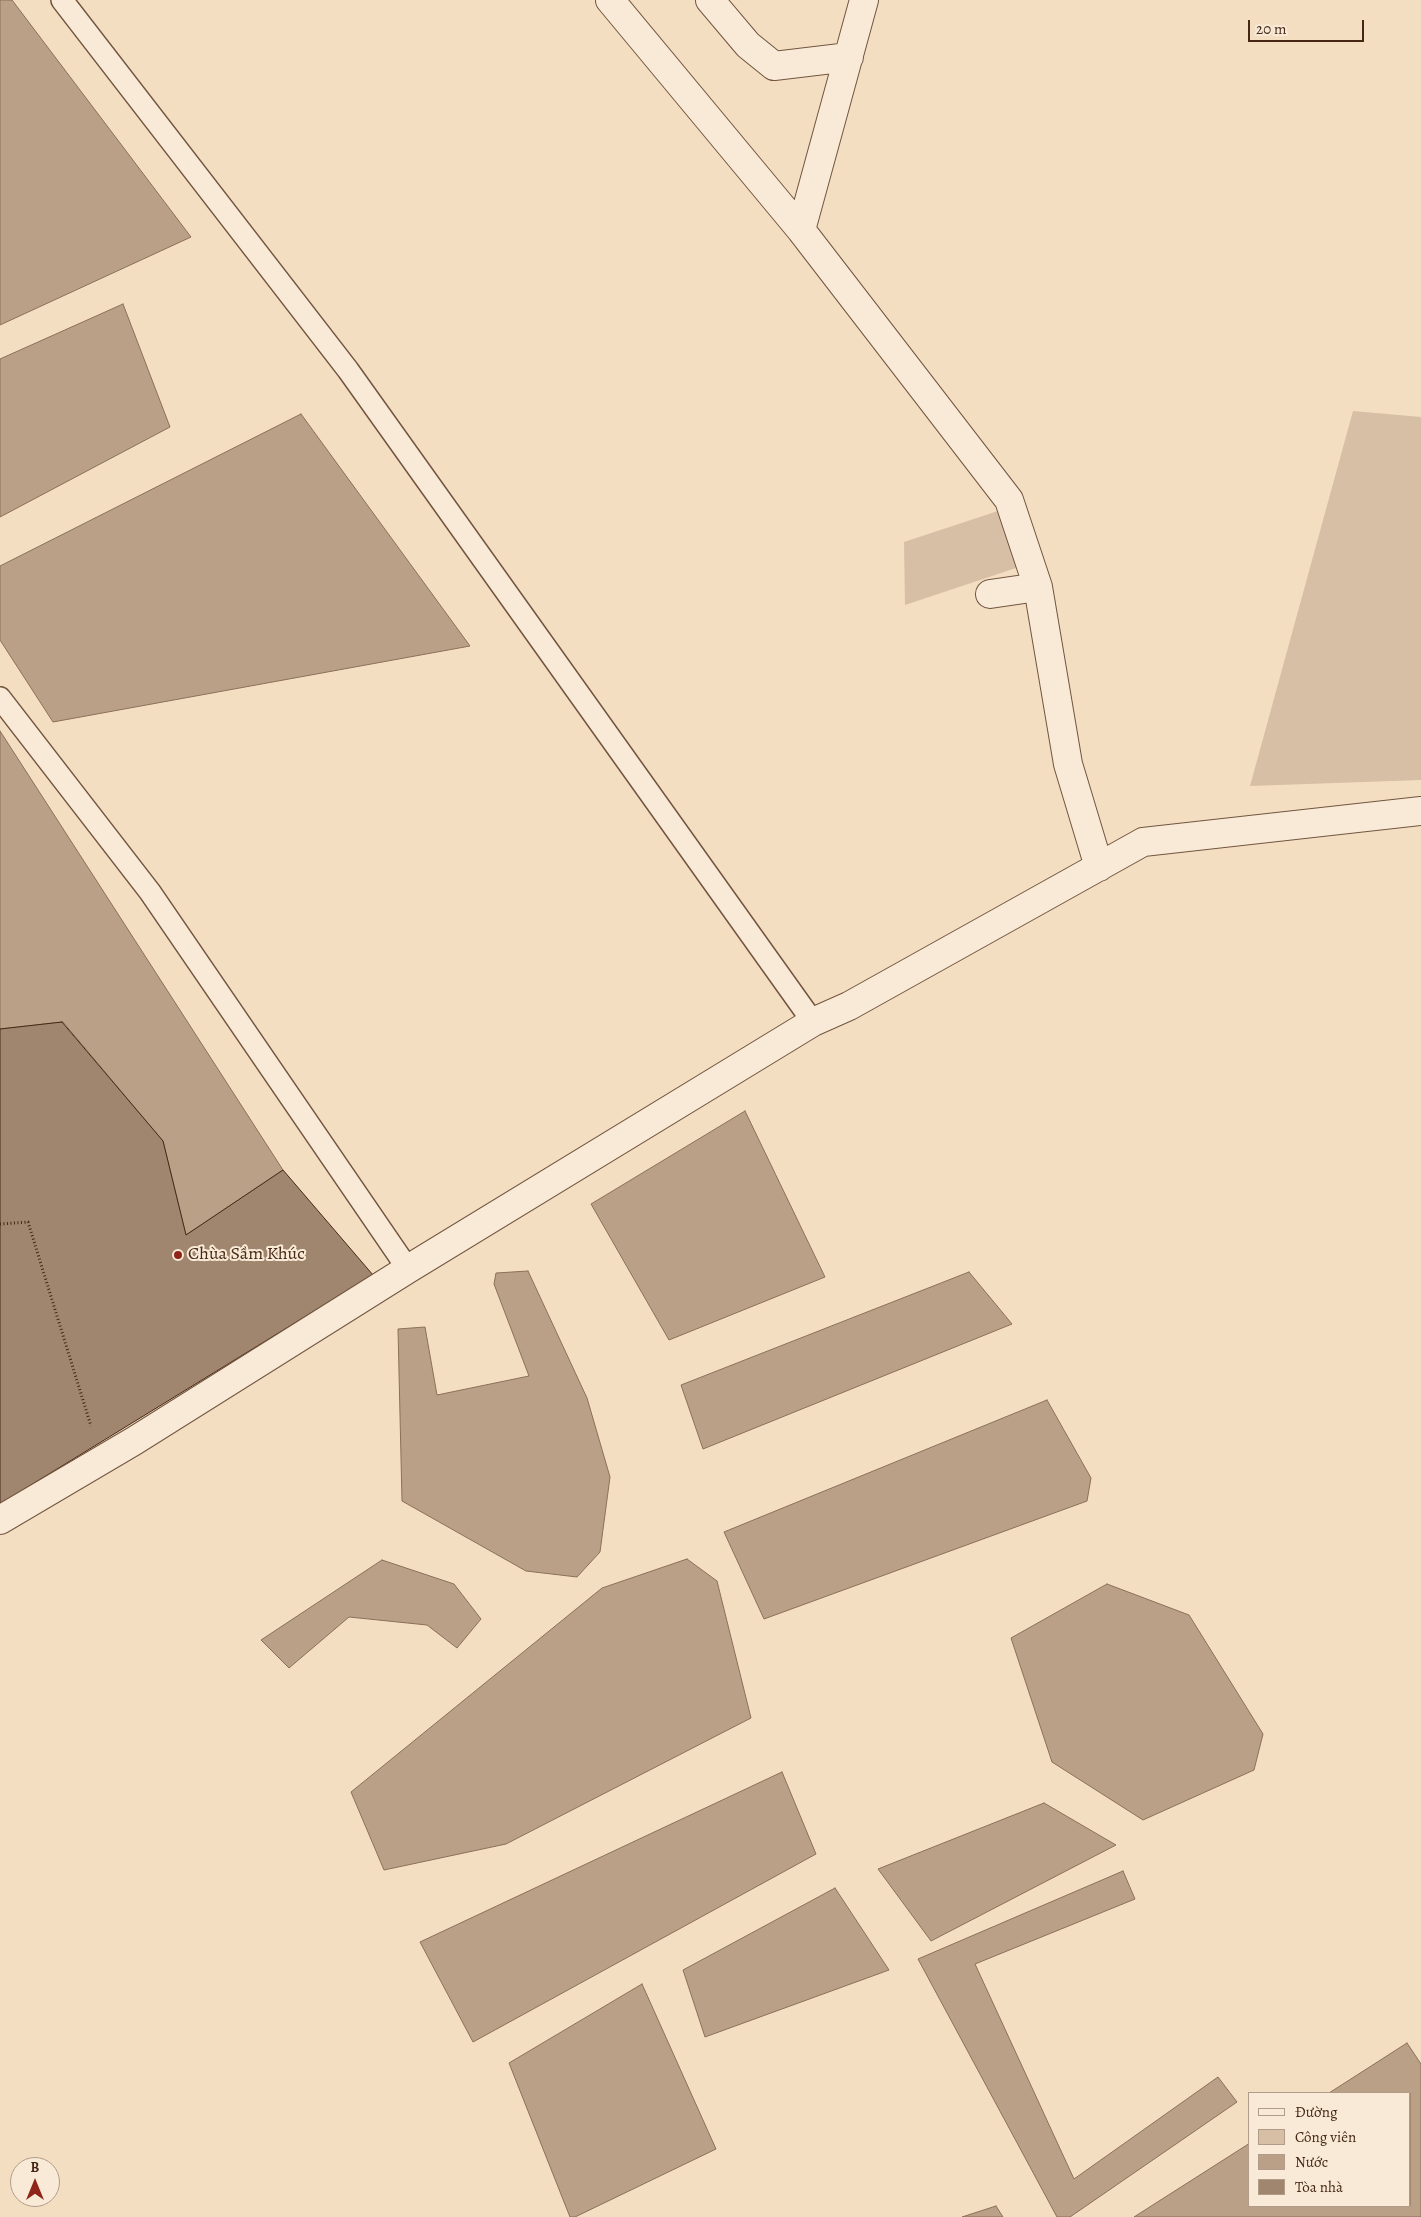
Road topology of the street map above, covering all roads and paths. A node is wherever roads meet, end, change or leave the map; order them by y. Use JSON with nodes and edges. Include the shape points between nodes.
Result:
{"nodes":[{"id":1,"x":62,"y":0,"type":"edge"},
{"id":2,"x":610,"y":0,"type":"edge"},
{"id":3,"x":710,"y":0,"type":"edge"},
{"id":4,"x":864,"y":0,"type":"edge"},
{"id":5,"x":849,"y":57,"type":"junction"},
{"id":6,"x":801,"y":230,"type":"junction"},
{"id":7,"x":1038,"y":586,"type":"junction"},
{"id":8,"x":990,"y":594,"type":"dead end"},
{"id":9,"x":0,"y":698,"type":"edge"},
{"id":10,"x":1421,"y":810,"type":"edge"},
{"id":11,"x":1099,"y":867,"type":"junction"},
{"id":12,"x":813,"y":1022,"type":"junction"},
{"id":13,"x":0,"y":1224,"type":"edge"},
{"id":14,"x":408,"y":1269,"type":"junction"},
{"id":15,"x":109,"y":1456,"type":"junction"},
{"id":16,"x":0,"y":1520,"type":"edge"}],
"edges":[{"from":1,"to":12,"type":"lane","via":[[348,370]]},
{"from":2,"to":6,"type":"street"},
{"from":3,"to":5,"type":"street","via":[[748,45],[774,66]]},
{"from":4,"to":5,"type":"street"},
{"from":5,"to":6,"type":"street"},
{"from":6,"to":7,"type":"street","via":[[1009,500]]},
{"from":7,"to":8,"type":"street"},
{"from":7,"to":11,"type":"street","via":[[1068,764]]},
{"from":9,"to":14,"type":"lane","via":[[150,892]]},
{"from":10,"to":11,"type":"street","via":[[1144,842]]},
{"from":11,"to":12,"type":"street","via":[[850,1006]]},
{"from":12,"to":14,"type":"street"},
{"from":13,"to":15,"type":"path","via":[[28,1222],[97,1445]]},
{"from":14,"to":15,"type":"street"},
{"from":15,"to":16,"type":"street"}]}
